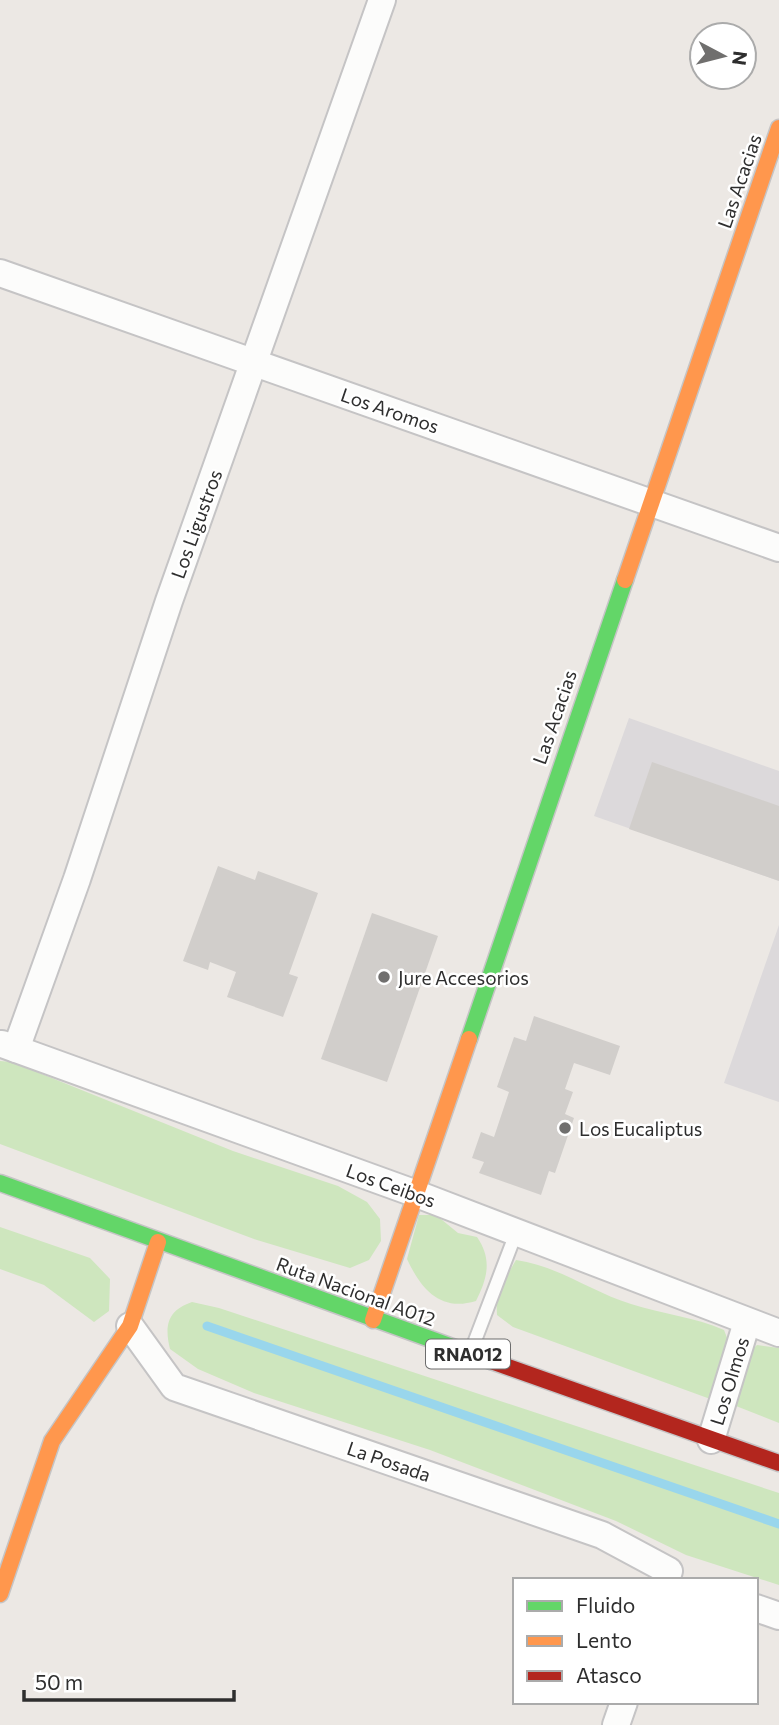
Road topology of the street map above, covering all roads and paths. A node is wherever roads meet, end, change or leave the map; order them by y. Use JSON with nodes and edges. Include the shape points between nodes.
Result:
{"nodes":[{"id":1,"x":382,"y":0,"type":"edge"},
{"id":2,"x":779,"y":128,"type":"edge"},
{"id":3,"x":0,"y":273,"type":"edge"},
{"id":4,"x":254,"y":362,"type":"junction"},
{"id":5,"x":649,"y":502,"type":"junction"},
{"id":6,"x":779,"y":548,"type":"edge"},
{"id":7,"x":8,"y":1046,"type":"edge"},
{"id":8,"x":0,"y":1183,"type":"edge"},
{"id":9,"x":414,"y":1193,"type":"junction"},
{"id":10,"x":516,"y":1233,"type":"junction"},
{"id":11,"x":158,"y":1242,"type":"junction"},
{"id":12,"x":373,"y":1320,"type":"junction"},
{"id":13,"x":747,"y":1322,"type":"junction"},
{"id":14,"x":130,"y":1326,"type":"junction"},
{"id":15,"x":779,"y":1333,"type":"edge"},
{"id":16,"x":470,"y":1354,"type":"junction"},
{"id":17,"x":711,"y":1440,"type":"junction"},
{"id":18,"x":779,"y":1463,"type":"edge"},
{"id":19,"x":668,"y":1575,"type":"edge"},
{"id":20,"x":0,"y":1594,"type":"edge"},
{"id":21,"x":758,"y":1609,"type":"edge"},
{"id":22,"x":779,"y":1616,"type":"edge"},
{"id":23,"x":623,"y":1704,"type":"edge"},
{"id":24,"x":616,"y":1725,"type":"edge"}],
"edges":[{"from":1,"to":4,"type":"street","name":"Los Ligustros"},
{"from":2,"to":5,"type":"main road","name":"Las Acacias"},
{"from":3,"to":4,"type":"street","name":"Los Aromos"},
{"from":4,"to":5,"type":"street","name":"Los Aromos"},
{"from":4,"to":7,"type":"street","name":"Los Ligustros","via":[[78,879]]},
{"from":5,"to":6,"type":"street","name":"Los Aromos"},
{"from":5,"to":9,"type":"main road","name":"Las Acacias"},
{"from":7,"to":9,"type":"street","name":"Los Ceibos"},
{"from":8,"to":11,"type":"main road","name":"Ruta Nacional A012","number":"RNA012"},
{"from":9,"to":10,"type":"street","name":"Los Ceibos"},
{"from":9,"to":12,"type":"main road","name":"Las Acacias"},
{"from":10,"to":13,"type":"street","name":"Los Ceibos"},
{"from":10,"to":16,"type":"lane"},
{"from":11,"to":12,"type":"main road","name":"Ruta Nacional A012","number":"RNA012"},
{"from":11,"to":14,"type":"main road"},
{"from":12,"to":16,"type":"main road","name":"Ruta Nacional A012","number":"RNA012"},
{"from":13,"to":15,"type":"street","name":"Los Ceibos"},
{"from":13,"to":17,"type":"street","name":"Los Olmos"},
{"from":14,"to":19,"type":"street","name":"La Posada","via":[[174,1387],[602,1535]]},
{"from":14,"to":20,"type":"main road","via":[[52,1441]]},
{"from":16,"to":17,"type":"main road","name":"Ruta Nacional A012","number":"RNA012"},
{"from":17,"to":18,"type":"main road","name":"Ruta Nacional A012","number":"RNA012"},
{"from":21,"to":22,"type":"street"},
{"from":23,"to":24,"type":"street"}]}
